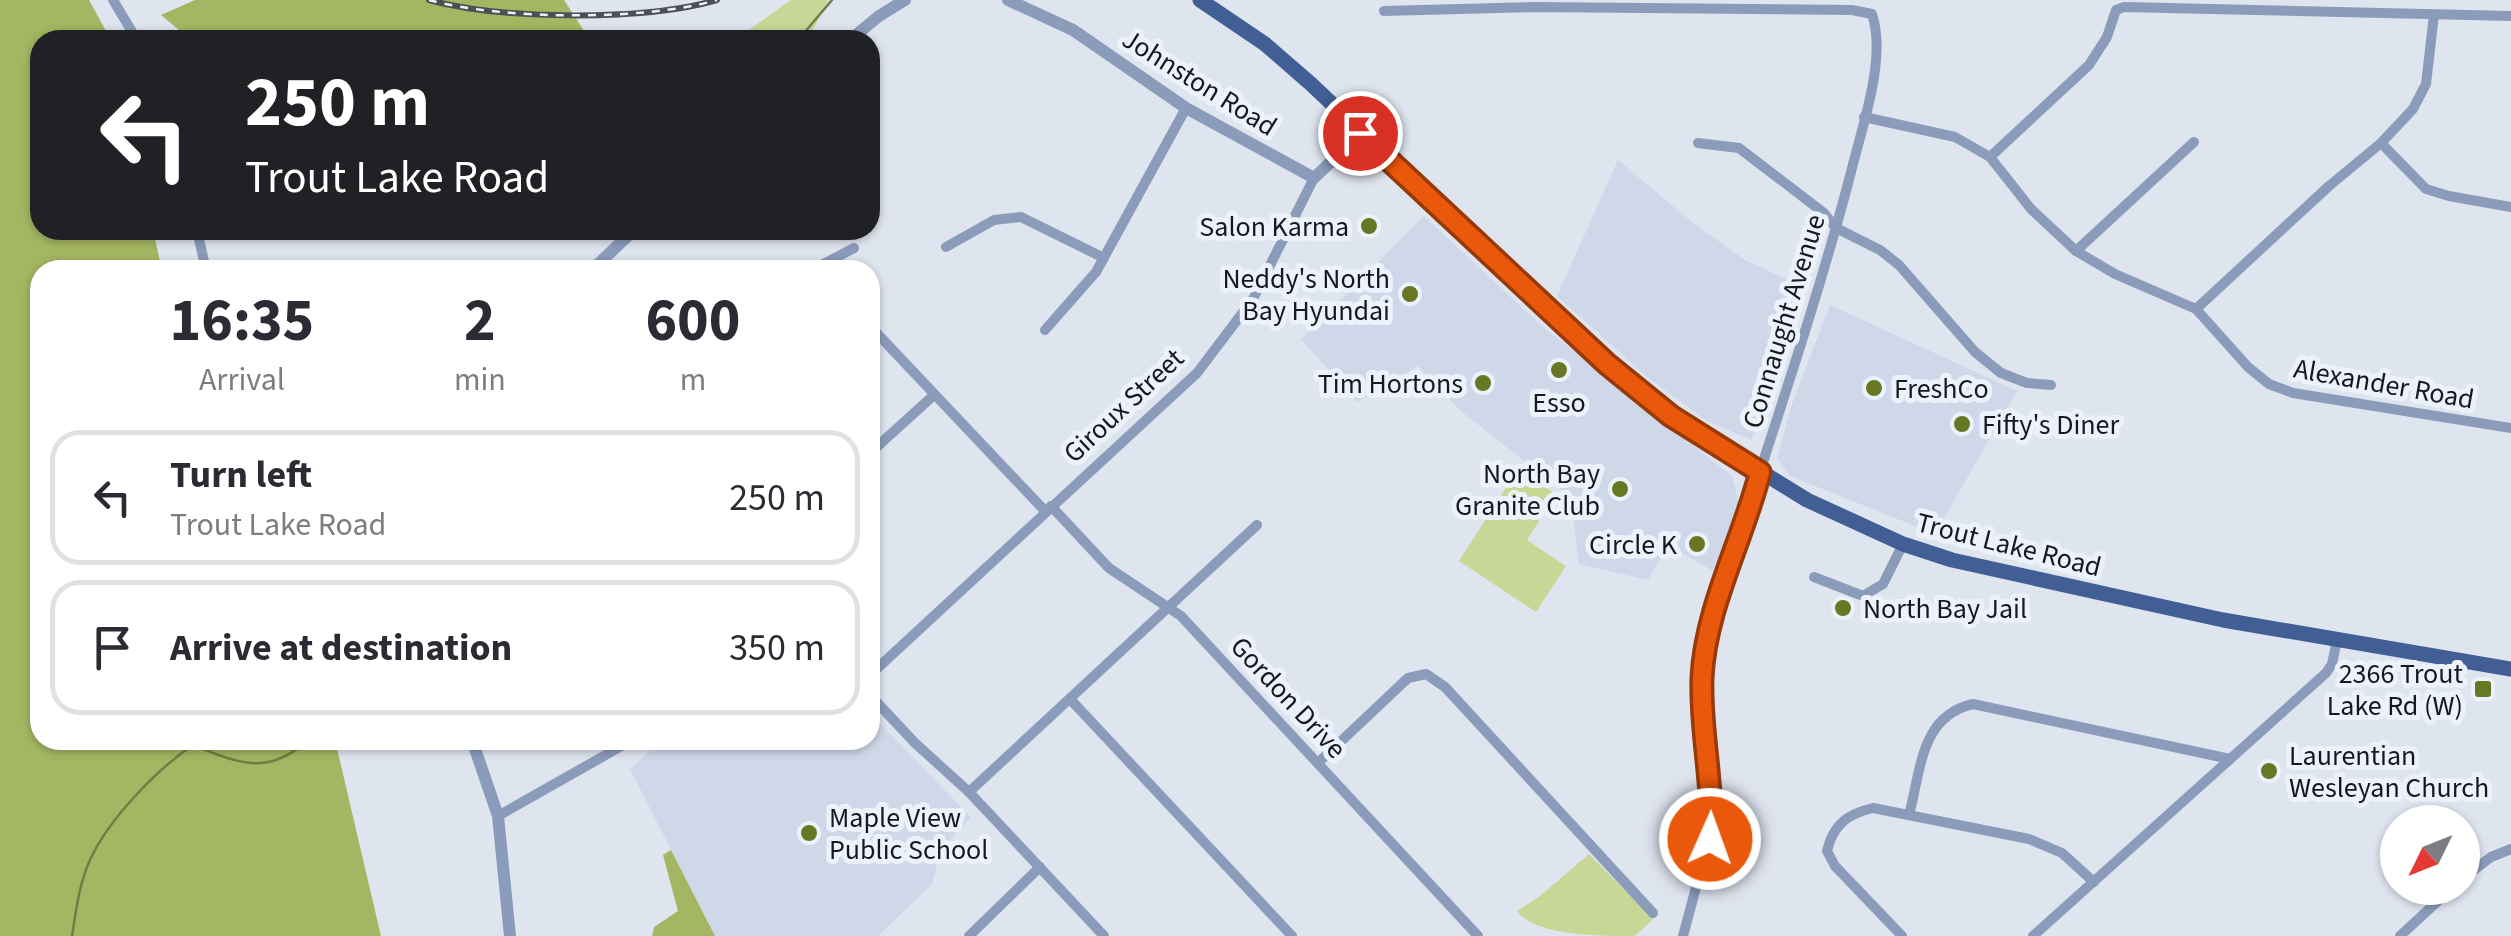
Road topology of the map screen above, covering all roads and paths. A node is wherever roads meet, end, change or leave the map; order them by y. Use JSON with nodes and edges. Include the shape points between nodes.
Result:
{"nodes":[{"id":1,"x":113,"y":0,"type":"edge"},
{"id":2,"x":906,"y":0,"type":"edge"},
{"id":3,"x":1008,"y":0,"type":"edge"},
{"id":4,"x":1200,"y":0,"type":"edge"},
{"id":5,"x":1384,"y":11,"type":"dead end"},
{"id":6,"x":2434,"y":15,"type":"junction"},
{"id":7,"x":2511,"y":16,"type":"edge"},
{"id":8,"x":131,"y":30,"type":"edge"},
{"id":9,"x":862,"y":30,"type":"edge"},
{"id":10,"x":1186,"y":108,"type":"junction"},
{"id":11,"x":1864,"y":117,"type":"junction"},
{"id":12,"x":1360,"y":133,"type":"junction"},
{"id":13,"x":2194,"y":142,"type":"dead end"},
{"id":14,"x":1698,"y":143,"type":"dead end"},
{"id":15,"x":2382,"y":143,"type":"junction"},
{"id":16,"x":1990,"y":157,"type":"junction"},
{"id":17,"x":1314,"y":178,"type":"junction"},
{"id":18,"x":2511,"y":207,"type":"edge"},
{"id":19,"x":1836,"y":228,"type":"junction"},
{"id":20,"x":624,"y":240,"type":"edge"},
{"id":21,"x":946,"y":247,"type":"dead end"},
{"id":22,"x":854,"y":248,"type":"dead end"},
{"id":23,"x":2076,"y":251,"type":"junction"},
{"id":24,"x":1104,"y":258,"type":"junction"},
{"id":25,"x":602,"y":260,"type":"edge"},
{"id":26,"x":832,"y":260,"type":"edge"},
{"id":27,"x":2196,"y":309,"type":"junction"},
{"id":28,"x":1045,"y":330,"type":"dead end"},
{"id":29,"x":880,"y":337,"type":"edge"},
{"id":30,"x":2051,"y":386,"type":"dead end"},
{"id":31,"x":934,"y":395,"type":"junction"},
{"id":32,"x":2511,"y":428,"type":"edge"},
{"id":33,"x":880,"y":445,"type":"edge"},
{"id":34,"x":1760,"y":472,"type":"junction"},
{"id":35,"x":1048,"y":508,"type":"junction"},
{"id":36,"x":1257,"y":525,"type":"dead end"},
{"id":37,"x":1903,"y":544,"type":"junction"},
{"id":38,"x":1814,"y":577,"type":"dead end"},
{"id":39,"x":1168,"y":607,"type":"junction"},
{"id":40,"x":2337,"y":640,"type":"junction"},
{"id":41,"x":880,"y":666,"type":"edge"},
{"id":42,"x":2511,"y":668,"type":"edge"},
{"id":43,"x":1070,"y":699,"type":"junction"},
{"id":44,"x":880,"y":705,"type":"edge"},
{"id":45,"x":475,"y":750,"type":"edge"},
{"id":46,"x":614,"y":750,"type":"edge"},
{"id":47,"x":2230,"y":759,"type":"junction"},
{"id":48,"x":1320,"y":762,"type":"junction"},
{"id":49,"x":968,"y":792,"type":"junction"},
{"id":50,"x":498,"y":816,"type":"junction"},
{"id":51,"x":1910,"y":816,"type":"junction"},
{"id":52,"x":2511,"y":849,"type":"edge"},
{"id":53,"x":2480,"y":865,"type":"edge"},
{"id":54,"x":1040,"y":868,"type":"junction"},
{"id":55,"x":2094,"y":882,"type":"junction"},
{"id":56,"x":2434,"y":905,"type":"edge"},
{"id":57,"x":1654,"y":913,"type":"dead end"},
{"id":58,"x":2038,"y":934,"type":"edge"},
{"id":59,"x":510,"y":936,"type":"edge"},
{"id":60,"x":969,"y":936,"type":"edge"},
{"id":61,"x":1104,"y":936,"type":"edge"},
{"id":62,"x":1292,"y":936,"type":"edge"},
{"id":63,"x":1478,"y":936,"type":"edge"},
{"id":64,"x":1683,"y":936,"type":"edge"},
{"id":65,"x":1902,"y":936,"type":"edge"},
{"id":66,"x":2400,"y":936,"type":"edge"}],
"edges":[{"from":1,"to":8,"type":"street"},
{"from":2,"to":9,"type":"street"},
{"from":3,"to":10,"type":"street","name":"Johnston Road","via":[[1073,30]]},
{"from":4,"to":12,"type":"main road","name":"Trout Lake Road","via":[[1265,44]]},
{"from":5,"to":11,"type":"street","name":"Connaught Avenue","via":[[1868,12],[1878,50]]},
{"from":6,"to":7,"type":"street"},
{"from":6,"to":15,"type":"street","via":[[2426,84]]},
{"from":6,"to":16,"type":"street","via":[[2124,7],[2116,10],[2089,65]]},
{"from":10,"to":17,"type":"street","name":"Johnston Road"},
{"from":10,"to":24,"type":"street"},
{"from":11,"to":16,"type":"street","name":"Alexander Road","via":[[1955,138]]},
{"from":11,"to":19,"type":"street","name":"Connaught Avenue"},
{"from":12,"to":17,"type":"street","name":"Giroux Street"},
{"from":12,"to":34,"type":"main road","name":"Trout Lake Road","via":[[1607,364],[1671,416]]},
{"from":13,"to":23,"type":"street"},
{"from":14,"to":19,"type":"street","via":[[1739,148]]},
{"from":15,"to":18,"type":"street","via":[[2426,188]]},
{"from":15,"to":27,"type":"street"},
{"from":16,"to":23,"type":"street","name":"Alexander Road","via":[[2030,209]]},
{"from":17,"to":35,"type":"street","name":"Giroux Street","via":[[1225,340]]},
{"from":19,"to":30,"type":"street","via":[[1900,265],[2000,373]]},
{"from":19,"to":34,"type":"street","name":"Connaught Avenue"},
{"from":20,"to":25,"type":"street"},
{"from":21,"to":24,"type":"street","via":[[994,220],[1021,216]]},
{"from":22,"to":26,"type":"street"},
{"from":23,"to":27,"type":"street","name":"Alexander Road"},
{"from":24,"to":28,"type":"street"},
{"from":27,"to":32,"type":"street","name":"Alexander Road","via":[[2268,384]]},
{"from":29,"to":31,"type":"street","name":"Gordon Drive"},
{"from":31,"to":33,"type":"street"},
{"from":31,"to":35,"type":"street","name":"Gordon Drive"},
{"from":34,"to":37,"type":"main road","name":"Trout Lake Road"},
{"from":34,"to":64,"type":"street","name":"Connaught Avenue","via":[[1707,641],[1702,679],[1710,839]]},
{"from":35,"to":39,"type":"street","name":"Gordon Drive","via":[[1109,568]]},
{"from":35,"to":41,"type":"street","name":"Giroux Street"},
{"from":36,"to":39,"type":"street"},
{"from":37,"to":38,"type":"street","via":[[1883,584],[1863,596]]},
{"from":37,"to":40,"type":"main road","name":"Trout Lake Road","via":[[2095,592]]},
{"from":39,"to":43,"type":"street"},
{"from":39,"to":48,"type":"street","name":"Gordon Drive"},
{"from":40,"to":42,"type":"main road","name":"Trout Lake Road"},
{"from":40,"to":47,"type":"street","via":[[2326,673]]},
{"from":43,"to":49,"type":"street"},
{"from":43,"to":62,"type":"street"},
{"from":44,"to":49,"type":"street"},
{"from":45,"to":50,"type":"street"},
{"from":46,"to":50,"type":"street"},
{"from":47,"to":51,"type":"street","via":[[1973,704],[1934,729]]},
{"from":47,"to":55,"type":"street"},
{"from":48,"to":57,"type":"street","via":[[1408,678],[1426,674]]},
{"from":48,"to":63,"type":"street","name":"Gordon Drive"},
{"from":49,"to":54,"type":"street"},
{"from":50,"to":59,"type":"street"},
{"from":51,"to":55,"type":"street","via":[[2029,839],[2062,853]]},
{"from":51,"to":65,"type":"street","via":[[1873,808],[1856,812],[1830,835],[1827,852]]},
{"from":52,"to":53,"type":"street"},
{"from":54,"to":60,"type":"street"},
{"from":54,"to":61,"type":"street"},
{"from":55,"to":58,"type":"street"},
{"from":56,"to":66,"type":"street"}]}
